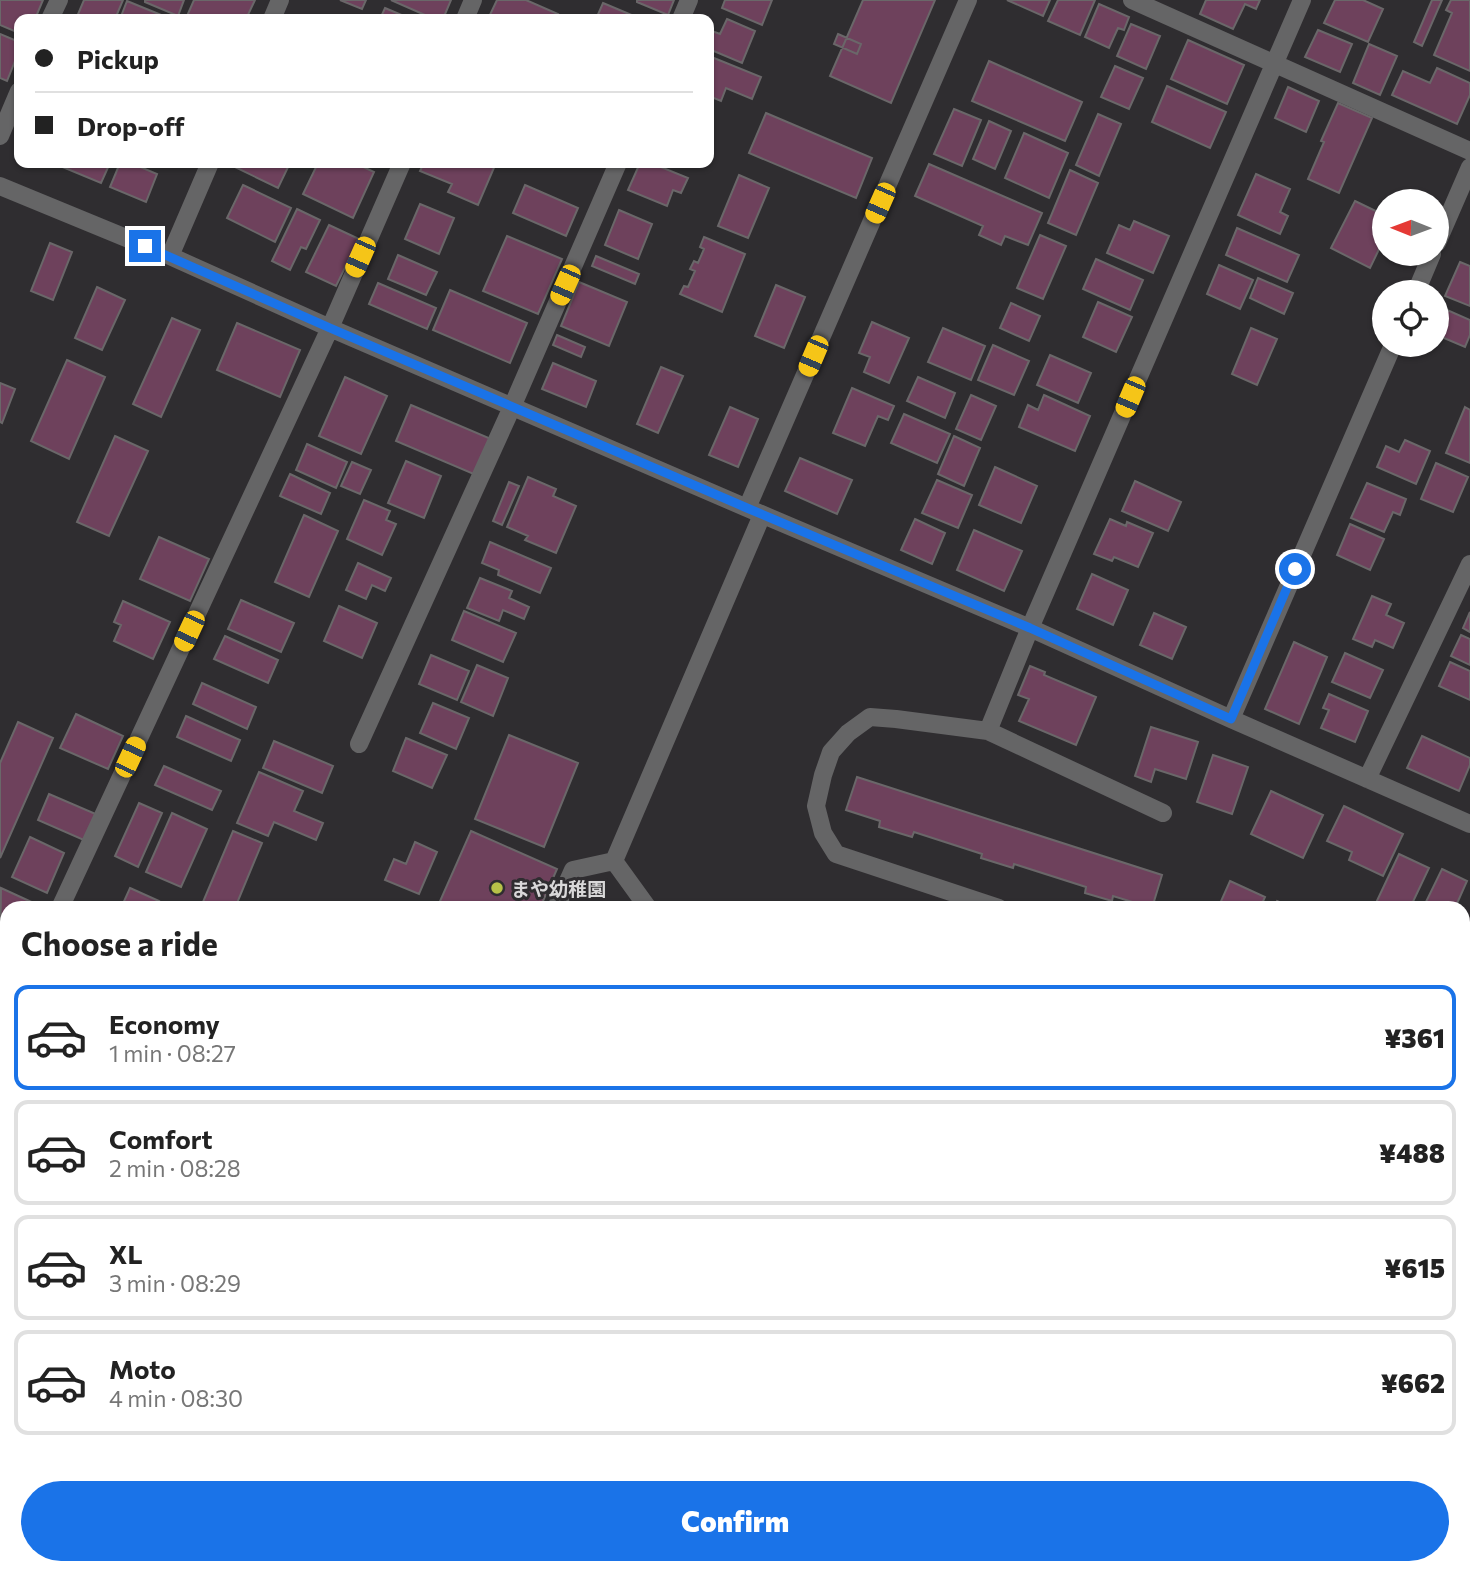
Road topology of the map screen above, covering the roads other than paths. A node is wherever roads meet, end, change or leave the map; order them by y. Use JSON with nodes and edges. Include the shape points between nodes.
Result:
{"nodes":[{"id":1,"x":968,"y":0,"type":"edge"},
{"id":2,"x":1132,"y":0,"type":"edge"},
{"id":3,"x":1302,"y":0,"type":"edge"},
{"id":4,"x":1274,"y":63,"type":"junction"},
{"id":5,"x":14,"y":103,"type":"edge"},
{"id":6,"x":0,"y":135,"type":"edge"},
{"id":7,"x":1470,"y":151,"type":"edge"},
{"id":8,"x":1470,"y":167,"type":"edge"},
{"id":9,"x":208,"y":168,"type":"edge"},
{"id":10,"x":400,"y":168,"type":"edge"},
{"id":11,"x":616,"y":168,"type":"edge"},
{"id":12,"x":0,"y":186,"type":"edge"},
{"id":13,"x":1449,"y":215,"type":"edge"},
{"id":14,"x":170,"y":256,"type":"junction"},
{"id":15,"x":330,"y":328,"type":"junction"},
{"id":16,"x":1388,"y":357,"type":"edge"},
{"id":17,"x":512,"y":407,"type":"junction"},
{"id":18,"x":755,"y":512,"type":"junction"},
{"id":19,"x":1470,"y":564,"type":"edge"},
{"id":20,"x":1030,"y":628,"type":"junction"},
{"id":21,"x":1231,"y":719,"type":"junction"},
{"id":22,"x":989,"y":731,"type":"junction"},
{"id":23,"x":359,"y":744,"type":"dead end"},
{"id":24,"x":1367,"y":779,"type":"junction"},
{"id":25,"x":1163,"y":813,"type":"dead end"},
{"id":26,"x":1470,"y":824,"type":"edge"},
{"id":27,"x":614,"y":861,"type":"junction"},
{"id":28,"x":63,"y":901,"type":"edge"},
{"id":29,"x":559,"y":901,"type":"edge"},
{"id":30,"x":644,"y":901,"type":"edge"},
{"id":31,"x":978,"y":901,"type":"edge"}],
"edges":[{"from":1,"to":18,"type":"street"},
{"from":2,"to":4,"type":"street"},
{"from":3,"to":4,"type":"street"},
{"from":4,"to":7,"type":"street"},
{"from":4,"to":20,"type":"street"},
{"from":5,"to":6,"type":"street"},
{"from":8,"to":13,"type":"street"},
{"from":9,"to":14,"type":"street"},
{"from":10,"to":15,"type":"street"},
{"from":11,"to":17,"type":"street"},
{"from":12,"to":14,"type":"street"},
{"from":14,"to":15,"type":"street"},
{"from":15,"to":17,"type":"street"},
{"from":15,"to":28,"type":"street"},
{"from":16,"to":21,"type":"street"},
{"from":17,"to":18,"type":"street"},
{"from":17,"to":23,"type":"street"},
{"from":18,"to":20,"type":"street"},
{"from":18,"to":27,"type":"street"},
{"from":19,"to":24,"type":"street"},
{"from":20,"to":21,"type":"street"},
{"from":20,"to":22,"type":"street"},
{"from":21,"to":24,"type":"street"},
{"from":22,"to":25,"type":"street"},
{"from":22,"to":31,"type":"street","via":[[870,717],[831,752],[816,806],[823,833],[836,854]]},
{"from":24,"to":26,"type":"street"},
{"from":27,"to":29,"type":"street","via":[[573,870]]},
{"from":27,"to":30,"type":"street"}]}
